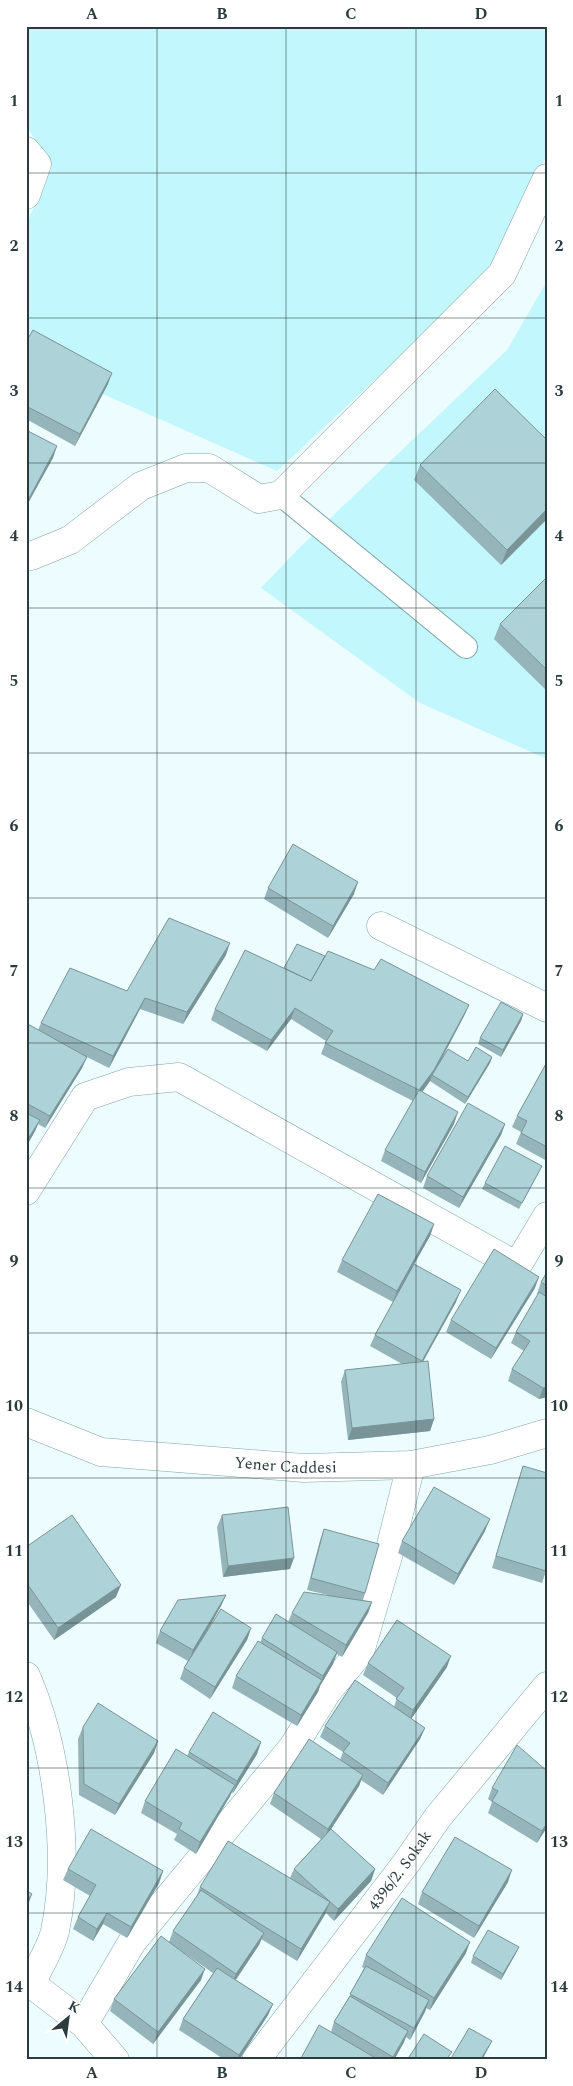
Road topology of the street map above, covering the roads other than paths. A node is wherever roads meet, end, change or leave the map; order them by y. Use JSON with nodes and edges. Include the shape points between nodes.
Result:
{"nodes":[{"id":1,"x":26,"y":151,"type":"edge"},
{"id":2,"x":547,"y":178,"type":"edge"},
{"id":3,"x":26,"y":196,"type":"edge"},
{"id":4,"x":281,"y":496,"type":"junction"},
{"id":5,"x":26,"y":555,"type":"edge"},
{"id":6,"x":466,"y":647,"type":"dead end"},
{"id":7,"x":381,"y":926,"type":"dead end"},
{"id":8,"x":547,"y":1008,"type":"edge"},
{"id":9,"x":26,"y":1191,"type":"edge"},
{"id":10,"x":547,"y":1216,"type":"edge"},
{"id":11,"x":27,"y":1424,"type":"edge"},
{"id":12,"x":547,"y":1433,"type":"edge"},
{"id":13,"x":411,"y":1465,"type":"junction"},
{"id":14,"x":26,"y":1676,"type":"edge"},
{"id":15,"x":547,"y":1686,"type":"edge"},
{"id":16,"x":29,"y":1981,"type":"edge"},
{"id":17,"x":84,"y":2024,"type":"junction"},
{"id":18,"x":115,"y":2060,"type":"edge"},
{"id":19,"x":256,"y":2060,"type":"edge"}],
"edges":[{"from":1,"to":3,"type":"street","via":[[37,164]]},
{"from":2,"to":4,"type":"street","via":[[502,274]]},
{"from":4,"to":5,"type":"street","via":[[259,499],[209,468],[186,468],[141,486],[70,540],[31,556]]},
{"from":4,"to":6,"type":"lane"},
{"from":7,"to":8,"type":"street"},
{"from":9,"to":10,"type":"street","via":[[85,1097],[129,1082],[179,1077],[517,1266]]},
{"from":11,"to":13,"type":"street","name":"Yener Caddesi","via":[[101,1452],[304,1468]]},
{"from":12,"to":13,"type":"street","name":"Yener Caddesi","via":[[490,1450]]},
{"from":13,"to":17,"type":"street","via":[[360,1652],[327,1692],[293,1746],[132,1942]]},
{"from":14,"to":16,"type":"street","via":[[48,1750],[60,1816],[62,1866],[54,1932]]},
{"from":15,"to":19,"type":"street","name":"4396/2. Sokak","via":[[438,1817]]},
{"from":16,"to":17,"type":"street"},
{"from":17,"to":18,"type":"street"}]}
